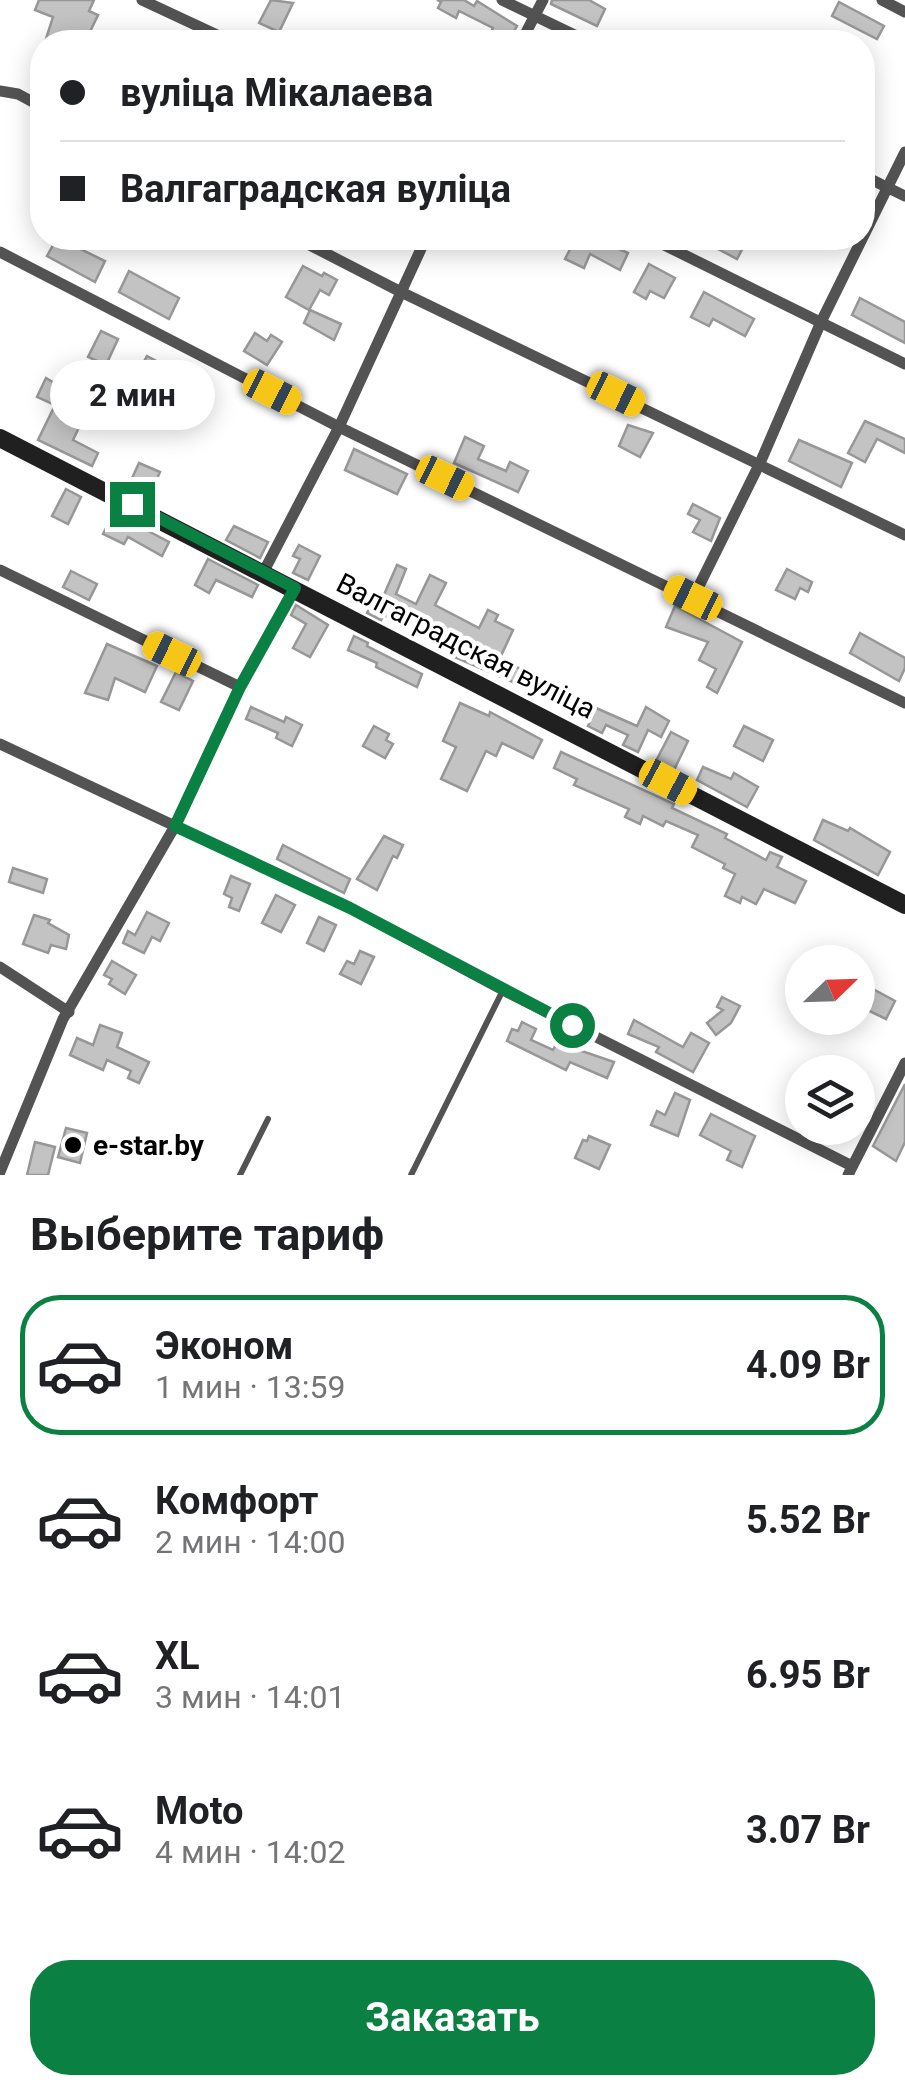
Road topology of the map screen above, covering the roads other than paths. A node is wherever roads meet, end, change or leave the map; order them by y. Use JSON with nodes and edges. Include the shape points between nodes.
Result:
{"nodes":[{"id":1,"x":142,"y":0,"type":"edge"},
{"id":2,"x":502,"y":0,"type":"edge"},
{"id":3,"x":542,"y":0,"type":"edge"},
{"id":4,"x":882,"y":0,"type":"edge"},
{"id":5,"x":905,"y":12,"type":"edge"},
{"id":6,"x":534,"y":16,"type":"junction"},
{"id":7,"x":206,"y":30,"type":"edge"},
{"id":8,"x":527,"y":30,"type":"edge"},
{"id":9,"x":564,"y":30,"type":"edge"},
{"id":10,"x":0,"y":91,"type":"edge"},
{"id":11,"x":30,"y":100,"type":"edge"},
{"id":12,"x":905,"y":152,"type":"edge"},
{"id":13,"x":875,"y":182,"type":"edge"},
{"id":14,"x":888,"y":188,"type":"junction"},
{"id":15,"x":905,"y":196,"type":"edge"},
{"id":16,"x":875,"y":214,"type":"edge"},
{"id":17,"x":319,"y":250,"type":"edge"},
{"id":18,"x":420,"y":250,"type":"edge"},
{"id":19,"x":674,"y":250,"type":"edge"},
{"id":20,"x":857,"y":250,"type":"edge"},
{"id":21,"x":0,"y":252,"type":"edge"},
{"id":22,"x":401,"y":292,"type":"junction"},
{"id":23,"x":820,"y":322,"type":"junction"},
{"id":24,"x":905,"y":364,"type":"edge"},
{"id":25,"x":340,"y":427,"type":"junction"},
{"id":26,"x":0,"y":438,"type":"edge"},
{"id":27,"x":760,"y":462,"type":"junction"},
{"id":28,"x":905,"y":534,"type":"edge"},
{"id":29,"x":0,"y":570,"type":"edge"},
{"id":30,"x":264,"y":571,"type":"junction"},
{"id":31,"x":295,"y":588,"type":"junction"},
{"id":32,"x":693,"y":598,"type":"junction"},
{"id":33,"x":240,"y":687,"type":"junction"},
{"id":34,"x":905,"y":704,"type":"edge"},
{"id":35,"x":0,"y":744,"type":"edge"},
{"id":36,"x":175,"y":826,"type":"junction"},
{"id":37,"x":905,"y":905,"type":"edge"},
{"id":38,"x":0,"y":966,"type":"edge"},
{"id":39,"x":503,"y":990,"type":"junction"},
{"id":40,"x":69,"y":1012,"type":"junction"},
{"id":41,"x":905,"y":1063,"type":"edge"},
{"id":42,"x":268,"y":1119,"type":"dead end"},
{"id":43,"x":850,"y":1170,"type":"edge"},
{"id":44,"x":0,"y":1172,"type":"edge"},
{"id":45,"x":240,"y":1175,"type":"edge"},
{"id":46,"x":411,"y":1175,"type":"edge"}],
"edges":[{"from":1,"to":7,"type":"street"},
{"from":2,"to":6,"type":"street"},
{"from":3,"to":6,"type":"street"},
{"from":4,"to":5,"type":"street"},
{"from":6,"to":8,"type":"street"},
{"from":6,"to":9,"type":"street"},
{"from":10,"to":11,"type":"street"},
{"from":12,"to":14,"type":"street"},
{"from":13,"to":14,"type":"street"},
{"from":14,"to":15,"type":"street"},
{"from":14,"to":16,"type":"street"},
{"from":17,"to":22,"type":"street"},
{"from":18,"to":22,"type":"street"},
{"from":19,"to":23,"type":"street"},
{"from":20,"to":23,"type":"street"},
{"from":21,"to":25,"type":"street"},
{"from":22,"to":25,"type":"street"},
{"from":22,"to":27,"type":"street"},
{"from":23,"to":24,"type":"street"},
{"from":23,"to":27,"type":"street"},
{"from":25,"to":30,"type":"street"},
{"from":25,"to":32,"type":"street"},
{"from":26,"to":30,"type":"street","name":"Валгаградская вуліца"},
{"from":27,"to":28,"type":"street"},
{"from":27,"to":32,"type":"street"},
{"from":29,"to":33,"type":"street"},
{"from":30,"to":31,"type":"street","name":"Валгаградская вуліца"},
{"from":31,"to":33,"type":"street"},
{"from":31,"to":37,"type":"street","name":"Валгаградская вуліца"},
{"from":32,"to":34,"type":"street"},
{"from":33,"to":36,"type":"street"},
{"from":35,"to":36,"type":"street"},
{"from":36,"to":39,"type":"street"},
{"from":36,"to":40,"type":"street"},
{"from":38,"to":40,"type":"street"},
{"from":39,"to":43,"type":"street"},
{"from":39,"to":46,"type":"lane"},
{"from":40,"to":44,"type":"street"},
{"from":41,"to":43,"type":"street"},
{"from":42,"to":45,"type":"lane"}]}
